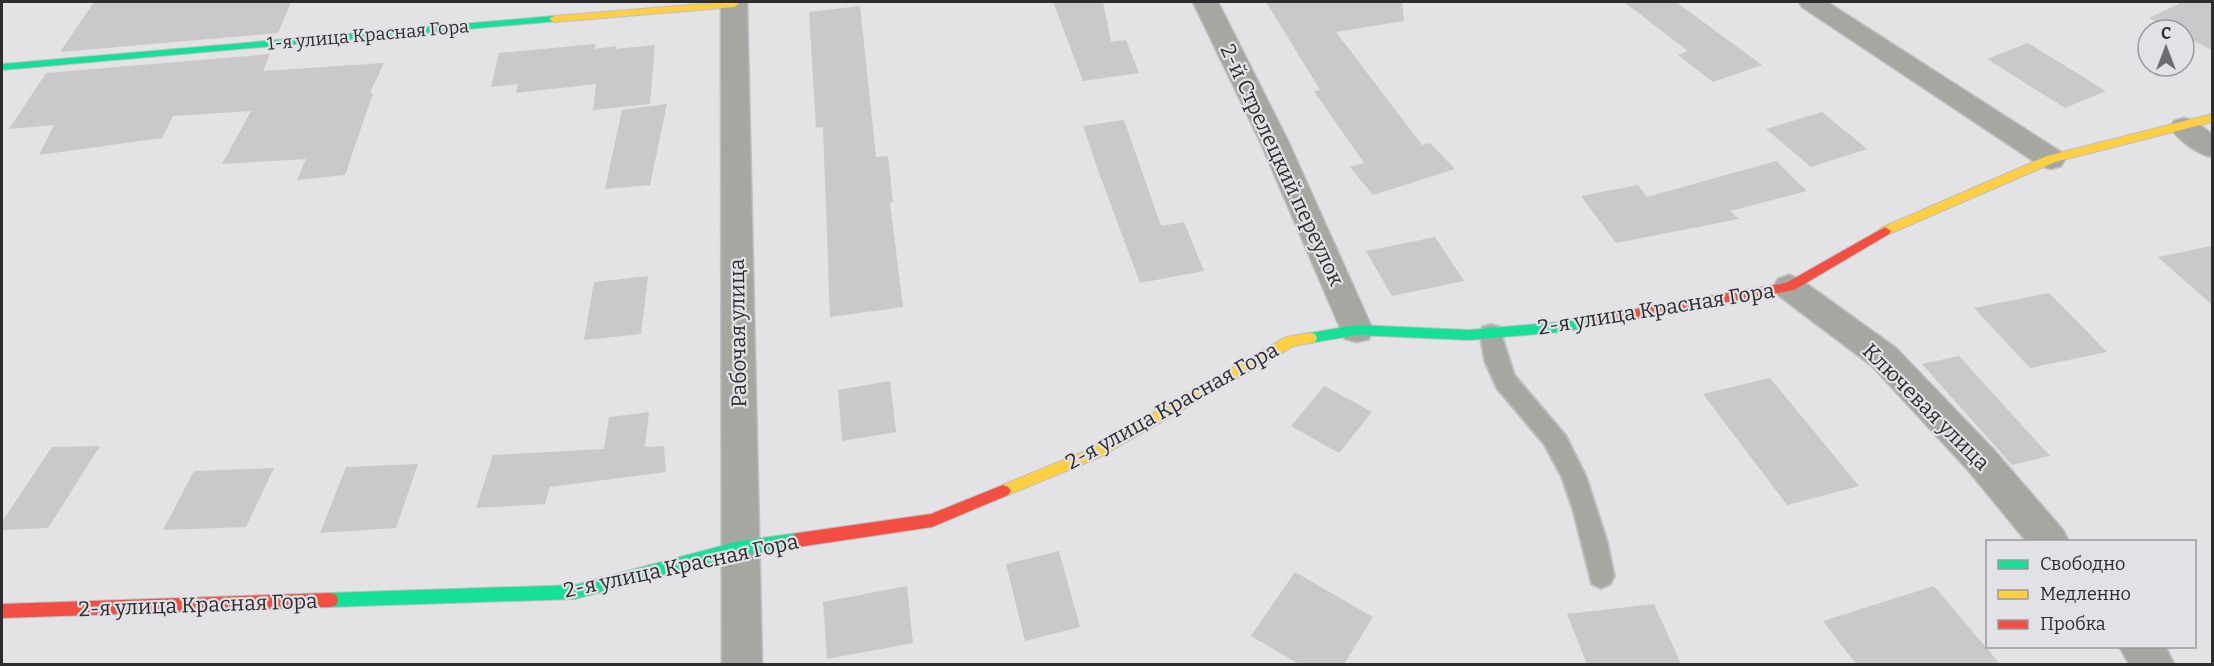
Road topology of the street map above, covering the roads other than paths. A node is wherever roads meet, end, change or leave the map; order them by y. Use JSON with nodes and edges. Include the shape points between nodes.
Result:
{"nodes":[{"id":1,"x":1205,"y":2,"type":"edge"},
{"id":2,"x":1810,"y":2,"type":"edge"},
{"id":3,"x":734,"y":3,"type":"edge"},
{"id":4,"x":2,"y":66,"type":"edge"},
{"id":5,"x":2212,"y":118,"type":"edge"},
{"id":6,"x":2184,"y":127,"type":"junction"},
{"id":7,"x":2212,"y":148,"type":"edge"},
{"id":8,"x":2050,"y":159,"type":"junction"},
{"id":9,"x":1790,"y":287,"type":"junction"},
{"id":10,"x":1357,"y":330,"type":"junction"},
{"id":11,"x":1491,"y":333,"type":"junction"},
{"id":12,"x":2048,"y":540,"type":"edge"},
{"id":13,"x":740,"y":548,"type":"junction"},
{"id":14,"x":1602,"y":576,"type":"dead end"},
{"id":15,"x":2,"y":611,"type":"edge"},
{"id":16,"x":2141,"y":648,"type":"edge"},
{"id":17,"x":742,"y":664,"type":"edge"},
{"id":18,"x":2154,"y":664,"type":"edge"}],
"edges":[{"from":1,"to":10,"type":"street","name":"2-й Стрелецкий переулок","via":[[1274,141]]},
{"from":2,"to":8,"type":"street"},
{"from":3,"to":4,"type":"street","name":"1-я улица Красная Гора"},
{"from":3,"to":13,"type":"street","name":"Рабочая улица"},
{"from":5,"to":6,"type":"street","name":"2-я улица Красная Гора"},
{"from":6,"to":7,"type":"street"},
{"from":6,"to":8,"type":"street","name":"2-я улица Красная Гора"},
{"from":8,"to":9,"type":"street","name":"2-я улица Красная Гора","via":[[1878,234]]},
{"from":9,"to":11,"type":"street","name":"2-я улица Красная Гора","via":[[1560,327]]},
{"from":9,"to":12,"type":"street","name":"Ключевая улица","via":[[1884,357],[1980,459]]},
{"from":10,"to":11,"type":"street","name":"2-я улица Красная Гора"},
{"from":10,"to":13,"type":"street","name":"2-я улица Красная Гора","via":[[1291,341],[1095,453],[932,520]]},
{"from":11,"to":14,"type":"lane","via":[[1498,372],[1557,442],[1577,481]]},
{"from":13,"to":15,"type":"street","name":"2-я улица Красная Гора","via":[[575,592]]},
{"from":13,"to":17,"type":"street","name":"Рабочая улица"},
{"from":16,"to":18,"type":"street"}]}
